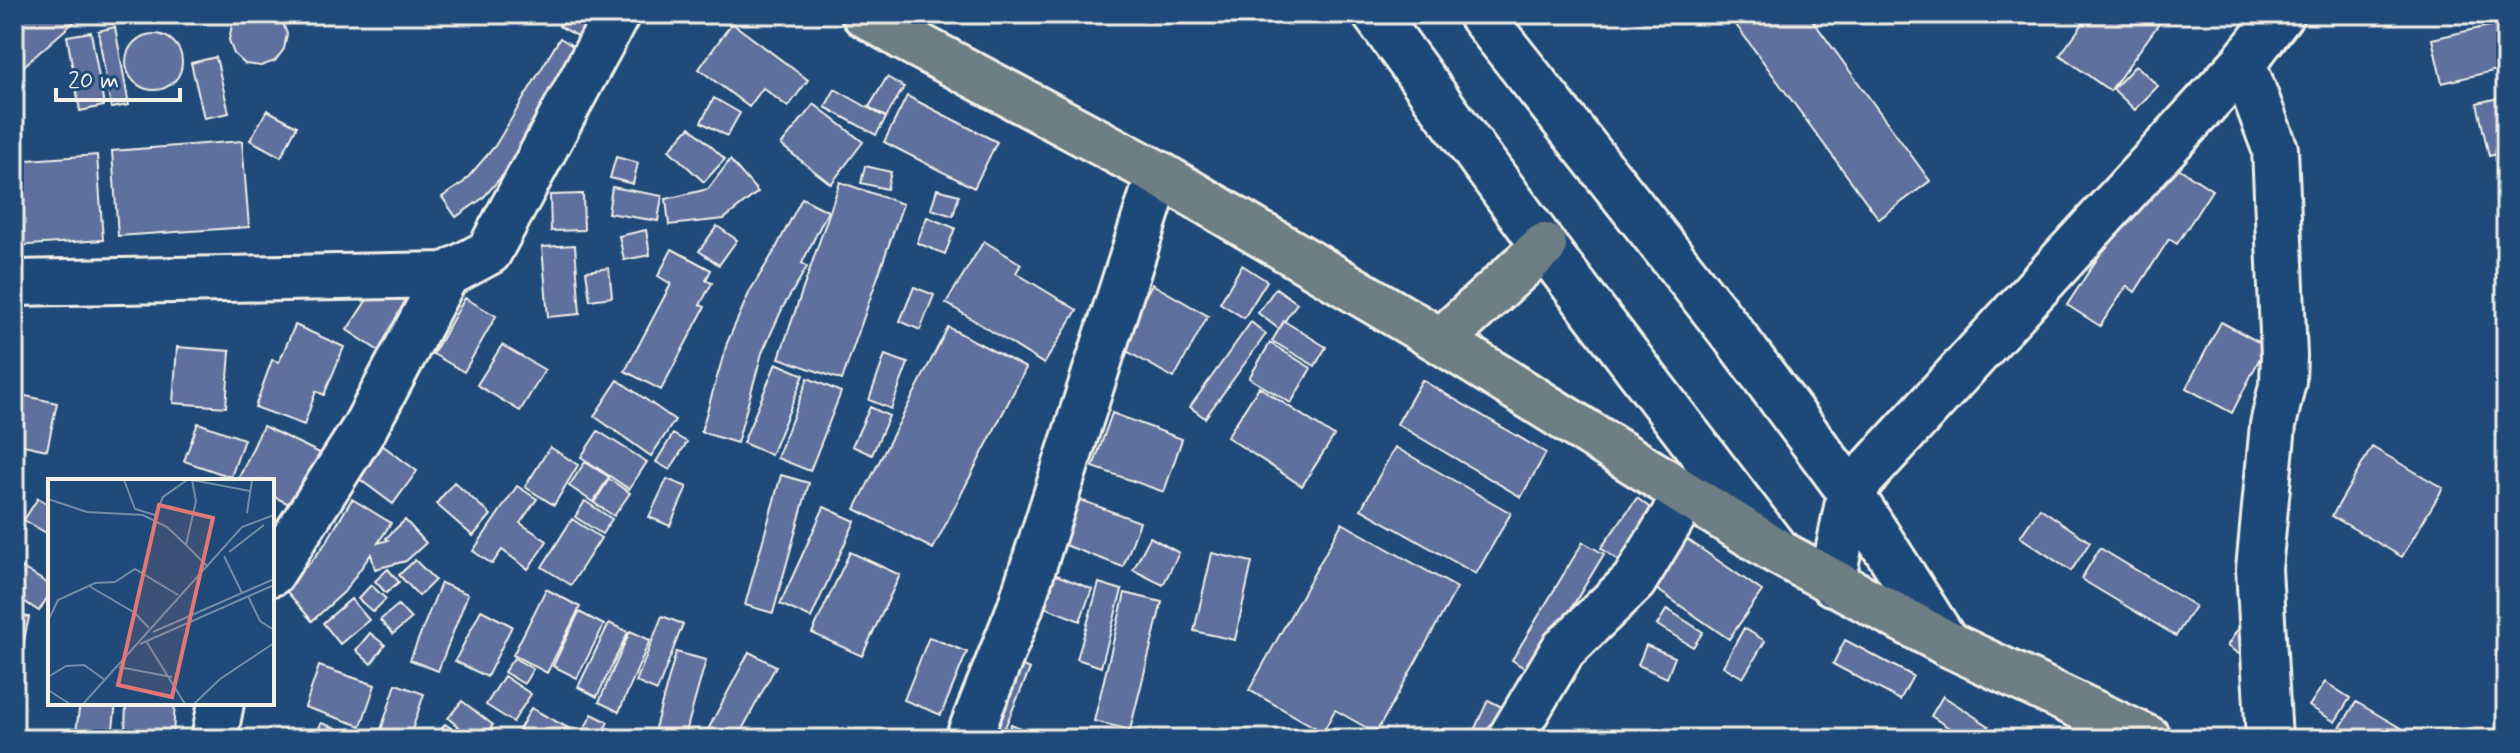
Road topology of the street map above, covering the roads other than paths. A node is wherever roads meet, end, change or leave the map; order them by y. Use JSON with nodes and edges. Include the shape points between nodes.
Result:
{"nodes":[{"id":1,"x":617,"y":14,"type":"edge"},
{"id":2,"x":864,"y":14,"type":"edge"},
{"id":3,"x":1375,"y":14,"type":"edge"},
{"id":4,"x":1480,"y":14,"type":"edge"},
{"id":5,"x":2281,"y":14,"type":"edge"},
{"id":6,"x":2243,"y":63,"type":"junction"},
{"id":7,"x":1159,"y":174,"type":"junction"},
{"id":8,"x":1544,"y":246,"type":"junction"},
{"id":9,"x":446,"y":275,"type":"junction"},
{"id":10,"x":14,"y":283,"type":"edge"},
{"id":11,"x":1441,"y":341,"type":"junction"},
{"id":12,"x":1850,"y":492,"type":"junction"},
{"id":13,"x":1686,"y":495,"type":"junction"},
{"id":14,"x":1778,"y":552,"type":"junction"},
{"id":15,"x":274,"y":570,"type":"edge"},
{"id":16,"x":1832,"y":583,"type":"junction"},
{"id":17,"x":1946,"y":643,"type":"junction"},
{"id":18,"x":221,"y":705,"type":"edge"},
{"id":19,"x":214,"y":739,"type":"edge"},
{"id":20,"x":968,"y":739,"type":"edge"},
{"id":21,"x":1510,"y":739,"type":"edge"},
{"id":22,"x":2149,"y":739,"type":"edge"},
{"id":23,"x":2269,"y":739,"type":"edge"}],
"edges":[{"from":1,"to":9,"type":"street","via":[[489,252]]},
{"from":2,"to":7,"type":"highway"},
{"from":3,"to":8,"type":"street"},
{"from":4,"to":12,"type":"street"},
{"from":5,"to":6,"type":"street"},
{"from":6,"to":12,"type":"street"},
{"from":6,"to":23,"type":"street","via":[[2275,149],[2284,356],[2259,569]]},
{"from":7,"to":11,"type":"highway"},
{"from":7,"to":20,"type":"street","via":[[1020,608]]},
{"from":8,"to":11,"type":"highway"},
{"from":8,"to":14,"type":"street"},
{"from":9,"to":10,"type":"street"},
{"from":9,"to":15,"type":"street","via":[[364,429]]},
{"from":11,"to":13,"type":"highway"},
{"from":12,"to":16,"type":"street"},
{"from":12,"to":17,"type":"street"},
{"from":13,"to":14,"type":"highway"},
{"from":13,"to":21,"type":"street","via":[[1634,581],[1563,650]]},
{"from":14,"to":16,"type":"highway"},
{"from":16,"to":17,"type":"highway"},
{"from":17,"to":22,"type":"highway"},
{"from":18,"to":19,"type":"street"}]}
